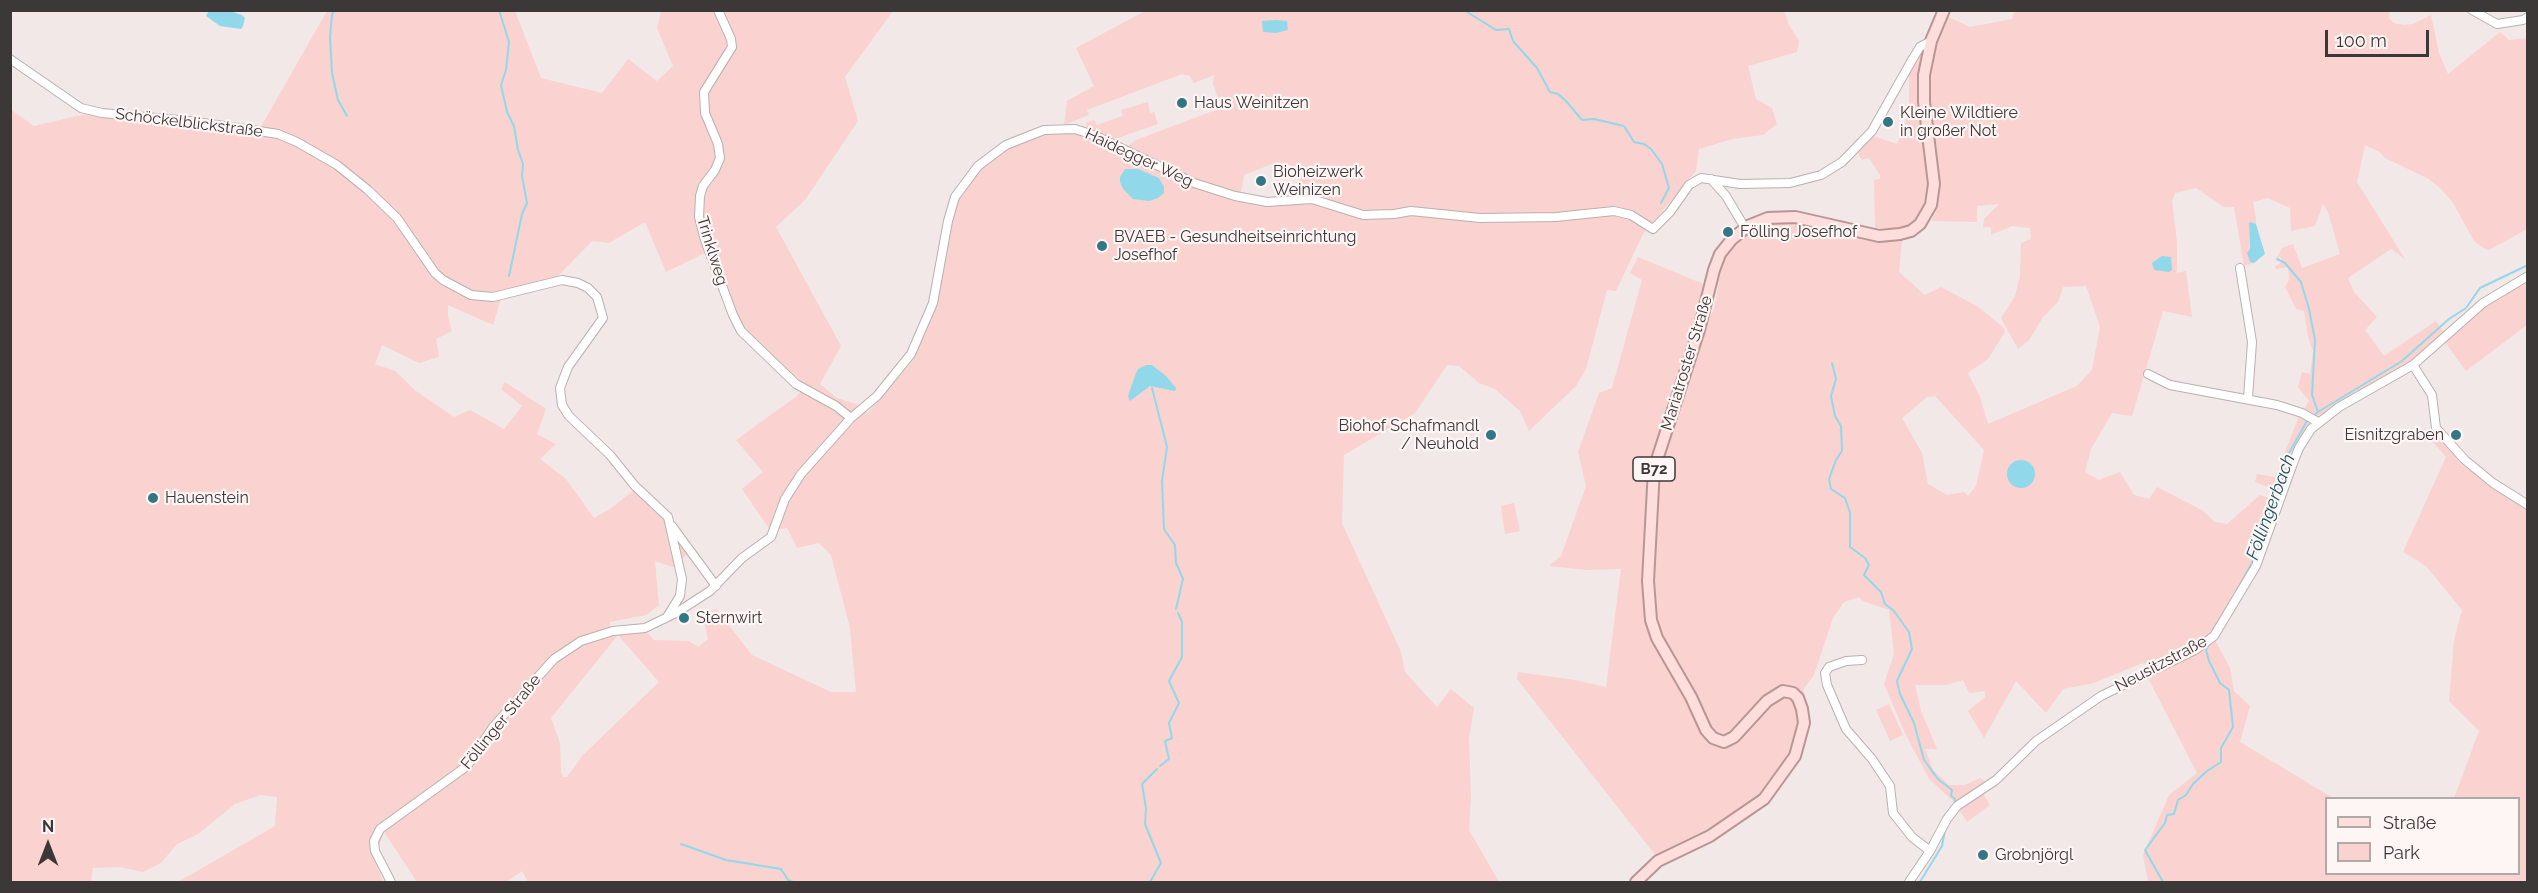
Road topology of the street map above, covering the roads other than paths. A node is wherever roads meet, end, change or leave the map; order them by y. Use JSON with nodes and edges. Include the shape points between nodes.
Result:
{"nodes":[{"id":1,"x":718,"y":10,"type":"edge"},
{"id":2,"x":2472,"y":10,"type":"edge"},
{"id":3,"x":1944,"y":11,"type":"edge"},
{"id":4,"x":2528,"y":17,"type":"edge"},
{"id":5,"x":1931,"y":41,"type":"junction"},
{"id":6,"x":10,"y":59,"type":"edge"},
{"id":7,"x":1711,"y":179,"type":"junction"},
{"id":8,"x":1744,"y":228,"type":"junction"},
{"id":9,"x":2240,"y":268,"type":"dead end"},
{"id":10,"x":2528,"y":276,"type":"edge"},
{"id":11,"x":2413,"y":365,"type":"junction"},
{"id":12,"x":2148,"y":374,"type":"dead end"},
{"id":13,"x":2248,"y":398,"type":"junction"},
{"id":14,"x":851,"y":418,"type":"junction"},
{"id":15,"x":2313,"y":419,"type":"junction"},
{"id":16,"x":2528,"y":505,"type":"edge"},
{"id":17,"x":670,"y":525,"type":"junction"},
{"id":18,"x":716,"y":586,"type":"junction"},
{"id":19,"x":668,"y":617,"type":"junction"},
{"id":20,"x":1862,"y":660,"type":"dead end"},
{"id":21,"x":1930,"y":851,"type":"junction"},
{"id":22,"x":391,"y":882,"type":"edge"},
{"id":23,"x":1636,"y":882,"type":"edge"},
{"id":24,"x":1909,"y":882,"type":"edge"}],
"edges":[{"from":1,"to":14,"type":"street","name":"Trinklweg","via":[[732,47],[704,92],[705,113],[720,158],[699,196],[705,240],[741,331],[796,384]]},
{"from":2,"to":4,"type":"street","via":[[2497,24]]},
{"from":3,"to":5,"type":"main road","number":"B72"},
{"from":5,"to":7,"type":"street","via":[[1912,60],[1872,131],[1842,162],[1821,174],[1790,183],[1740,184]]},
{"from":5,"to":8,"type":"main road","name":"Mariatroster Straße","number":"B72","via":[[1924,88],[1934,184],[1931,205],[1920,224],[1911,231],[1879,236],[1787,216],[1760,220]]},
{"from":6,"to":17,"type":"street","name":"Schöckelblickstraße","via":[[81,108],[259,131],[297,142],[337,165],[368,190],[397,218],[435,273],[455,287],[483,297],[562,280],[588,288],[597,297],[603,318],[565,373],[560,388],[562,405],[663,512]]},
{"from":7,"to":8,"type":"street"},
{"from":7,"to":14,"type":"street","name":"Haidegger Weg","via":[[1701,178],[1689,185],[1653,229],[1631,215],[1614,211],[1556,217],[1480,218],[1411,210],[1363,215],[1312,199],[1267,202],[1235,196],[1194,183],[1096,136],[1075,129],[1044,130],[996,151],[960,187],[951,208],[933,303],[917,342],[891,380]]},
{"from":8,"to":23,"type":"main road","name":"Mariatroster Straße","number":"B72","via":[[1717,261],[1654,469],[1649,610],[1657,638],[1713,738],[1724,742],[1734,737],[1767,701],[1783,691],[1796,695],[1801,704],[1802,736],[1791,763],[1764,800],[1710,836],[1658,861]]},
{"from":9,"to":13,"type":"street","via":[[2252,342]]},
{"from":10,"to":11,"type":"street","name":"Neusitzstraße","via":[[2483,303]]},
{"from":11,"to":15,"type":"street","name":"Neusitzstraße"},
{"from":11,"to":16,"type":"street","via":[[2432,395],[2436,428],[2465,460]]},
{"from":12,"to":13,"type":"street","via":[[2170,385]]},
{"from":13,"to":15,"type":"street"},
{"from":14,"to":18,"type":"street","name":"Haidegger Weg","via":[[789,490],[771,537],[742,558]]},
{"from":15,"to":21,"type":"street","name":"Neusitzstraße","via":[[2256,566],[2214,636],[2101,696],[2036,741],[1996,780],[1957,806]]},
{"from":17,"to":18,"type":"street"},
{"from":17,"to":19,"type":"street","via":[[682,579],[680,596]]},
{"from":18,"to":19,"type":"street","name":"Haidegger Weg"},
{"from":19,"to":22,"type":"street","name":"Föllinger Straße","via":[[645,628],[613,631],[581,641],[554,659],[493,727],[468,766],[380,829],[374,841],[375,851]]},
{"from":20,"to":21,"type":"street","via":[[1829,667],[1825,673],[1827,685],[1845,729],[1890,786],[1893,813],[1912,837]]},
{"from":21,"to":24,"type":"street","name":"Neusitzstraße"}]}
